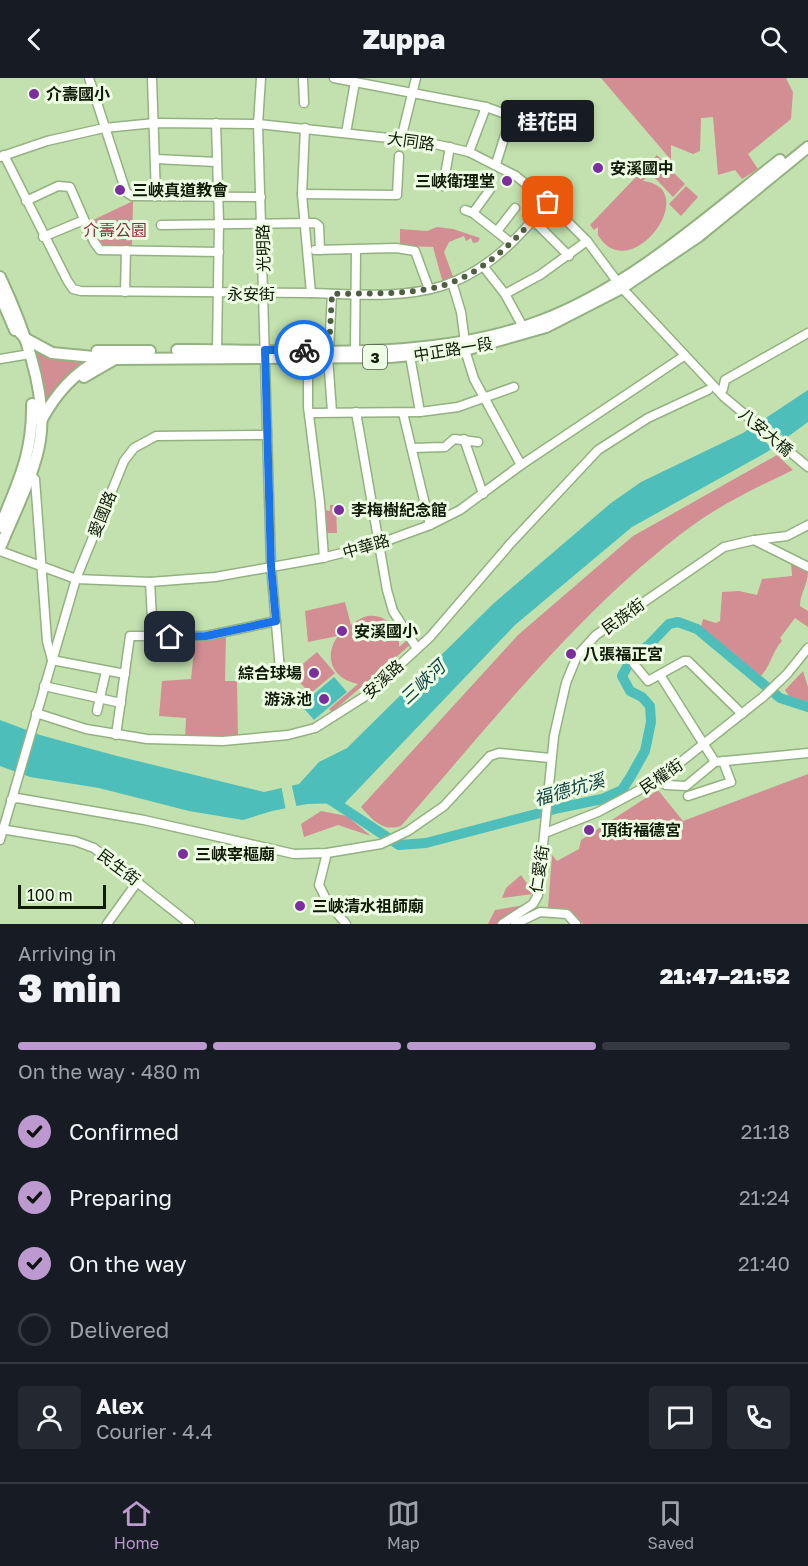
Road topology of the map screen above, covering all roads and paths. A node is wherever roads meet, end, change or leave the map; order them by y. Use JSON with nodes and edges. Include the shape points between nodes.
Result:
{"nodes":[{"id":1,"x":89,"y":78,"type":"edge"},
{"id":2,"x":152,"y":78,"type":"edge"},
{"id":3,"x":261,"y":78,"type":"edge"},
{"id":4,"x":303,"y":78,"type":"edge"},
{"id":5,"x":334,"y":78,"type":"edge"},
{"id":6,"x":416,"y":78,"type":"edge"},
{"id":7,"x":356,"y":82,"type":"junction"},
{"id":8,"x":412,"y":93,"type":"junction"},
{"id":9,"x":304,"y":103,"type":"dead end"},
{"id":10,"x":486,"y":108,"type":"junction"},
{"id":11,"x":155,"y":123,"type":"junction"},
{"id":12,"x":216,"y":123,"type":"junction"},
{"id":13,"x":258,"y":124,"type":"junction"},
{"id":14,"x":104,"y":128,"type":"junction"},
{"id":15,"x":304,"y":128,"type":"junction"},
{"id":16,"x":346,"y":133,"type":"junction"},
{"id":17,"x":808,"y":138,"type":"edge"},
{"id":18,"x":401,"y":139,"type":"junction"},
{"id":19,"x":450,"y":147,"type":"junction"},
{"id":20,"x":808,"y":147,"type":"edge"},
{"id":21,"x":469,"y":152,"type":"junction"},
{"id":22,"x":2,"y":156,"type":"edge"},
{"id":23,"x":399,"y":156,"type":"dead end"},
{"id":24,"x":156,"y":159,"type":"junction"},
{"id":25,"x":216,"y":162,"type":"junction"},
{"id":26,"x":496,"y":164,"type":"junction"},
{"id":27,"x":443,"y":186,"type":"dead end"},
{"id":28,"x":491,"y":188,"type":"dead end"},
{"id":29,"x":302,"y":194,"type":"junction"},
{"id":30,"x":156,"y":196,"type":"junction"},
{"id":31,"x":217,"y":197,"type":"junction"},
{"id":32,"x":261,"y":197,"type":"junction"},
{"id":33,"x":26,"y":201,"type":"junction"},
{"id":34,"x":548,"y":202,"type":"junction"},
{"id":35,"x":515,"y":208,"type":"dead end"},
{"id":36,"x":84,"y":220,"type":"junction"},
{"id":37,"x":533,"y":220,"type":"junction"},
{"id":38,"x":219,"y":222,"type":"junction"},
{"id":39,"x":262,"y":222,"type":"junction"},
{"id":40,"x":304,"y":222,"type":"junction"},
{"id":41,"x":161,"y":225,"type":"dead end"},
{"id":42,"x":497,"y":231,"type":"junction"},
{"id":43,"x":44,"y":237,"type":"junction"},
{"id":44,"x":587,"y":241,"type":"junction"},
{"id":45,"x":511,"y":243,"type":"junction"},
{"id":46,"x":126,"y":250,"type":"junction"},
{"id":47,"x":308,"y":250,"type":"junction"},
{"id":48,"x":320,"y":250,"type":"junction"},
{"id":49,"x":356,"y":250,"type":"junction"},
{"id":50,"x":219,"y":252,"type":"junction"},
{"id":51,"x":569,"y":256,"type":"junction"},
{"id":52,"x":483,"y":266,"type":"junction"},
{"id":53,"x":0,"y":277,"type":"edge"},
{"id":54,"x":452,"y":282,"type":"junction"},
{"id":55,"x":620,"y":285,"type":"junction"},
{"id":56,"x":429,"y":289,"type":"junction"},
{"id":57,"x":125,"y":292,"type":"junction"},
{"id":58,"x":264,"y":293,"type":"junction"},
{"id":59,"x":311,"y":293,"type":"junction"},
{"id":60,"x":356,"y":293,"type":"junction"},
{"id":61,"x":218,"y":294,"type":"junction"},
{"id":62,"x":332,"y":294,"type":"junction"},
{"id":63,"x":505,"y":294,"type":"junction"},
{"id":64,"x":0,"y":295,"type":"edge"},
{"id":65,"x":16,"y":324,"type":"junction"},
{"id":66,"x":524,"y":327,"type":"junction"},
{"id":67,"x":808,"y":333,"type":"edge"},
{"id":68,"x":26,"y":339,"type":"junction"},
{"id":69,"x":465,"y":346,"type":"junction"},
{"id":70,"x":217,"y":350,"type":"junction"},
{"id":71,"x":355,"y":350,"type":"junction"},
{"id":72,"x":329,"y":353,"type":"junction"},
{"id":73,"x":196,"y":354,"type":"junction"},
{"id":74,"x":265,"y":354,"type":"junction"},
{"id":75,"x":24,"y":355,"type":"junction"},
{"id":76,"x":114,"y":355,"type":"junction"},
{"id":77,"x":410,"y":356,"type":"junction"},
{"id":78,"x":684,"y":356,"type":"junction"},
{"id":79,"x":308,"y":357,"type":"junction"},
{"id":80,"x":101,"y":358,"type":"junction"},
{"id":81,"x":0,"y":359,"type":"edge"},
{"id":82,"x":514,"y":387,"type":"dead end"},
{"id":83,"x":708,"y":390,"type":"dead end"},
{"id":84,"x":724,"y":393,"type":"junction"},
{"id":85,"x":483,"y":398,"type":"junction"},
{"id":86,"x":332,"y":412,"type":"junction"},
{"id":87,"x":356,"y":412,"type":"junction"},
{"id":88,"x":420,"y":412,"type":"junction"},
{"id":89,"x":310,"y":413,"type":"junction"},
{"id":90,"x":403,"y":413,"type":"junction"},
{"id":91,"x":40,"y":422,"type":"junction"},
{"id":92,"x":267,"y":435,"type":"junction"},
{"id":93,"x":36,"y":438,"type":"junction"},
{"id":94,"x":464,"y":439,"type":"junction"},
{"id":95,"x":478,"y":442,"type":"dead end"},
{"id":96,"x":412,"y":448,"type":"junction"},
{"id":97,"x":521,"y":465,"type":"junction"},
{"id":98,"x":808,"y":467,"type":"edge"},
{"id":99,"x":29,"y":474,"type":"junction"},
{"id":100,"x":483,"y":494,"type":"junction"},
{"id":101,"x":430,"y":525,"type":"junction"},
{"id":102,"x":808,"y":525,"type":"edge"},
{"id":103,"x":0,"y":527,"type":"edge"},
{"id":104,"x":808,"y":533,"type":"edge"},
{"id":105,"x":787,"y":536,"type":"junction"},
{"id":106,"x":754,"y":540,"type":"junction"},
{"id":107,"x":378,"y":544,"type":"junction"},
{"id":108,"x":0,"y":549,"type":"edge"},
{"id":109,"x":324,"y":558,"type":"junction"},
{"id":110,"x":42,"y":566,"type":"junction"},
{"id":111,"x":271,"y":566,"type":"junction"},
{"id":112,"x":808,"y":567,"type":"edge"},
{"id":113,"x":76,"y":579,"type":"junction"},
{"id":114,"x":150,"y":582,"type":"junction"},
{"id":115,"x":276,"y":621,"type":"junction"},
{"id":116,"x":153,"y":637,"type":"junction"},
{"id":117,"x":416,"y":647,"type":"junction"},
{"id":118,"x":808,"y":648,"type":"edge"},
{"id":119,"x":52,"y":660,"type":"junction"},
{"id":120,"x":634,"y":664,"type":"dead end"},
{"id":121,"x":280,"y":670,"type":"dead end"},
{"id":122,"x":106,"y":671,"type":"junction"},
{"id":123,"x":125,"y":674,"type":"junction"},
{"id":124,"x":660,"y":675,"type":"junction"},
{"id":125,"x":44,"y":686,"type":"junction"},
{"id":126,"x":100,"y":698,"type":"junction"},
{"id":127,"x":121,"y":703,"type":"junction"},
{"id":128,"x":97,"y":711,"type":"dead end"},
{"id":129,"x":36,"y":713,"type":"junction"},
{"id":130,"x":742,"y":714,"type":"junction"},
{"id":131,"x":116,"y":735,"type":"junction"},
{"id":132,"x":703,"y":746,"type":"junction"},
{"id":133,"x":808,"y":753,"type":"edge"},
{"id":134,"x":550,"y":758,"type":"junction"},
{"id":135,"x":719,"y":762,"type":"junction"},
{"id":136,"x":658,"y":780,"type":"junction"},
{"id":137,"x":688,"y":796,"type":"dead end"},
{"id":138,"x":11,"y":798,"type":"junction"},
{"id":139,"x":546,"y":820,"type":"joint"},
{"id":140,"x":2,"y":829,"type":"edge"},
{"id":141,"x":545,"y":833,"type":"junction"},
{"id":142,"x":0,"y":840,"type":"edge"},
{"id":143,"x":327,"y":853,"type":"junction"},
{"id":144,"x":138,"y":881,"type":"junction"},
{"id":145,"x":343,"y":923,"type":"edge"},
{"id":146,"x":107,"y":924,"type":"edge"},
{"id":147,"x":190,"y":924,"type":"edge"},
{"id":148,"x":502,"y":924,"type":"edge"},
{"id":149,"x":515,"y":924,"type":"edge"},
{"id":150,"x":576,"y":924,"type":"edge"}],
"edges":[{"from":1,"to":14,"type":"street"},
{"from":2,"to":11,"type":"street"},
{"from":3,"to":13,"type":"street","name":"光明路"},
{"from":4,"to":9,"type":"street"},
{"from":5,"to":7,"type":"street"},
{"from":6,"to":8,"type":"street"},
{"from":7,"to":8,"type":"street"},
{"from":7,"to":16,"type":"street"},
{"from":8,"to":10,"type":"street"},
{"from":8,"to":18,"type":"street"},
{"from":10,"to":21,"type":"street"},
{"from":10,"to":26,"type":"street","via":[[511,116]]},
{"from":11,"to":12,"type":"street","name":"大同路"},
{"from":11,"to":14,"type":"street","name":"大同路"},
{"from":11,"to":24,"type":"street"},
{"from":12,"to":13,"type":"street","name":"大同路"},
{"from":12,"to":25,"type":"street"},
{"from":13,"to":15,"type":"street","name":"大同路"},
{"from":13,"to":32,"type":"street","name":"光明路"},
{"from":14,"to":22,"type":"street","name":"大同路"},
{"from":14,"to":30,"type":"street","via":[[126,192],[132,196]]},
{"from":15,"to":16,"type":"street","name":"大同路"},
{"from":15,"to":29,"type":"street"},
{"from":16,"to":18,"type":"street","name":"大同路"},
{"from":17,"to":55,"type":"main road","name":"中正路一段","number":"3"},
{"from":18,"to":19,"type":"street","name":"大同路"},
{"from":19,"to":21,"type":"street","name":"大同路"},
{"from":19,"to":27,"type":"street"},
{"from":20,"to":55,"type":"main road","name":"中正路一段","number":"3","via":[[699,236]]},
{"from":21,"to":26,"type":"street","name":"大同路"},
{"from":22,"to":33,"type":"street","name":"永安街"},
{"from":23,"to":29,"type":"street","via":[[397,195]]},
{"from":24,"to":25,"type":"street"},
{"from":24,"to":30,"type":"street"},
{"from":25,"to":31,"type":"street"},
{"from":26,"to":34,"type":"street","name":"大同路"},
{"from":28,"to":42,"type":"street","via":[[469,211]]},
{"from":29,"to":40,"type":"street"},
{"from":30,"to":31,"type":"street"},
{"from":31,"to":32,"type":"street"},
{"from":31,"to":38,"type":"street"},
{"from":32,"to":39,"type":"street","name":"光明路"},
{"from":33,"to":36,"type":"street","via":[[65,185],[70,187]]},
{"from":33,"to":43,"type":"street","name":"永安街"},
{"from":34,"to":37,"type":"street","name":"永安街"},
{"from":34,"to":44,"type":"street","name":"大同路"},
{"from":35,"to":42,"type":"street"},
{"from":36,"to":43,"type":"street"},
{"from":36,"to":46,"type":"street","via":[[100,250]]},
{"from":37,"to":45,"type":"street","name":"永安街"},
{"from":37,"to":51,"type":"street"},
{"from":38,"to":39,"type":"street"},
{"from":38,"to":41,"type":"street"},
{"from":38,"to":50,"type":"street"},
{"from":39,"to":40,"type":"street"},
{"from":39,"to":58,"type":"street","name":"光明路"},
{"from":40,"to":47,"type":"street"},
{"from":40,"to":48,"type":"street","via":[[319,226]]},
{"from":42,"to":45,"type":"street"},
{"from":43,"to":57,"type":"street","name":"永安街","via":[[73,289]]},
{"from":44,"to":51,"type":"street"},
{"from":44,"to":55,"type":"street","name":"大同路"},
{"from":45,"to":52,"type":"street","name":"永安街"},
{"from":46,"to":50,"type":"street"},
{"from":46,"to":57,"type":"street"},
{"from":47,"to":48,"type":"street"},
{"from":47,"to":59,"type":"street"},
{"from":48,"to":49,"type":"street"},
{"from":49,"to":56,"type":"street","via":[[415,251]]},
{"from":49,"to":60,"type":"street"},
{"from":50,"to":61,"type":"street"},
{"from":51,"to":63,"type":"street"},
{"from":52,"to":54,"type":"street","name":"永安街"},
{"from":52,"to":63,"type":"street"},
{"from":53,"to":65,"type":"main road","number":"3"},
{"from":54,"to":56,"type":"street","name":"永安街"},
{"from":54,"to":69,"type":"street"},
{"from":55,"to":66,"type":"main road","name":"中正路一段","number":"3"},
{"from":55,"to":69,"type":"main road","name":"中正路一段","number":"3","via":[[546,327]]},
{"from":55,"to":78,"type":"street","name":"大同路"},
{"from":56,"to":60,"type":"street","name":"永安街"},
{"from":57,"to":61,"type":"street","name":"永安街"},
{"from":58,"to":59,"type":"street","name":"永安街"},
{"from":58,"to":61,"type":"street","name":"永安街"},
{"from":58,"to":74,"type":"street","name":"光明路"},
{"from":59,"to":62,"type":"street","name":"永安街"},
{"from":60,"to":62,"type":"street","name":"永安街"},
{"from":60,"to":71,"type":"street"},
{"from":61,"to":70,"type":"street"},
{"from":62,"to":72,"type":"street"},
{"from":63,"to":66,"type":"street"},
{"from":64,"to":65,"type":"main road","number":"3"},
{"from":65,"to":68,"type":"main road","name":"中正路一段","number":"3"},
{"from":65,"to":75,"type":"main road"},
{"from":65,"to":76,"type":"main road","name":"中正路一段","number":"3","via":[[55,346]]},
{"from":66,"to":69,"type":"main road","name":"中正路一段","number":"3"},
{"from":67,"to":84,"type":"street","via":[[725,380]]},
{"from":68,"to":80,"type":"main road","name":"中正路一段","number":"3","via":[[52,353]]},
{"from":68,"to":91,"type":"main road","via":[[37,383]]},
{"from":69,"to":71,"type":"main road","name":"中正路一段","number":"3"},
{"from":69,"to":77,"type":"main road","name":"中正路一段","number":"3"},
{"from":69,"to":85,"type":"street"},
{"from":70,"to":73,"type":"main road","name":"中正路一段","number":"3"},
{"from":70,"to":74,"type":"main road","name":"中正路一段","number":"3"},
{"from":71,"to":72,"type":"main road","name":"中正路一段","number":"3"},
{"from":72,"to":74,"type":"main road","name":"中正路一段","number":"3"},
{"from":72,"to":77,"type":"main road","name":"中正路一段","number":"3"},
{"from":72,"to":79,"type":"main road","name":"中正路一段","number":"3"},
{"from":72,"to":86,"type":"street"},
{"from":73,"to":74,"type":"main road","name":"中正路一段","number":"3"},
{"from":73,"to":76,"type":"main road","name":"中正路一段","number":"3"},
{"from":74,"to":79,"type":"main road","name":"中正路一段","number":"3"},
{"from":74,"to":92,"type":"street","name":"光明路"},
{"from":75,"to":81,"type":"street"},
{"from":75,"to":93,"type":"main road"},
{"from":76,"to":80,"type":"main road","name":"中正路一段","number":"3"},
{"from":76,"to":93,"type":"main road","via":[[68,391]]},
{"from":77,"to":88,"type":"street"},
{"from":78,"to":84,"type":"street","name":"大同路"},
{"from":78,"to":97,"type":"street","name":"中華路"},
{"from":79,"to":89,"type":"street"},
{"from":80,"to":91,"type":"main road","via":[[72,377]]},
{"from":82,"to":85,"type":"street"},
{"from":83,"to":117,"type":"street","name":"安溪路","via":[[648,418],[598,450],[473,585],[453,612]]},
{"from":84,"to":98,"type":"street","name":"八安大橋"},
{"from":85,"to":88,"type":"street"},
{"from":85,"to":97,"type":"street"},
{"from":86,"to":87,"type":"street"},
{"from":86,"to":89,"type":"street"},
{"from":87,"to":90,"type":"street"},
{"from":87,"to":107,"type":"street"},
{"from":88,"to":90,"type":"street"},
{"from":89,"to":109,"type":"street"},
{"from":90,"to":96,"type":"street"},
{"from":91,"to":93,"type":"main road"},
{"from":92,"to":111,"type":"street","name":"光明路"},
{"from":92,"to":113,"type":"street","name":"愛國路","via":[[156,436],[134,448],[118,474]]},
{"from":93,"to":99,"type":"main road"},
{"from":93,"to":103,"type":"main road"},
{"from":94,"to":95,"type":"street"},
{"from":94,"to":96,"type":"street","via":[[454,439],[445,447]]},
{"from":94,"to":100,"type":"street"},
{"from":96,"to":101,"type":"street"},
{"from":97,"to":100,"type":"street","name":"中華路"},
{"from":99,"to":108,"type":"main road"},
{"from":99,"to":110,"type":"street","via":[[35,479]]},
{"from":100,"to":101,"type":"street","name":"中華路"},
{"from":101,"to":107,"type":"street","name":"中華路"},
{"from":102,"to":105,"type":"street"},
{"from":104,"to":105,"type":"street","name":"民族街"},
{"from":105,"to":106,"type":"street","name":"民族街"},
{"from":106,"to":112,"type":"street"},
{"from":106,"to":134,"type":"street","name":"民族街","via":[[724,547],[596,635],[577,656],[566,683]]},
{"from":107,"to":109,"type":"street","name":"中華路"},
{"from":107,"to":117,"type":"street","via":[[393,611]]},
{"from":108,"to":110,"type":"street","name":"中華路"},
{"from":109,"to":111,"type":"street","name":"中華路"},
{"from":110,"to":113,"type":"street","name":"中華路"},
{"from":110,"to":119,"type":"street"},
{"from":111,"to":114,"type":"street","name":"中華路","via":[[215,577]]},
{"from":111,"to":115,"type":"street","name":"光明路"},
{"from":113,"to":114,"type":"street","name":"中華路"},
{"from":113,"to":119,"type":"street","name":"愛國路"},
{"from":114,"to":116,"type":"street"},
{"from":115,"to":116,"type":"street","via":[[206,636]]},
{"from":115,"to":121,"type":"street","name":"光明路"},
{"from":116,"to":123,"type":"street","via":[[130,636]]},
{"from":117,"to":131,"type":"street","name":"安溪路","via":[[367,696],[315,729],[223,741]]},
{"from":118,"to":130,"type":"street","name":"民權街","via":[[777,684]]},
{"from":119,"to":122,"type":"street"},
{"from":119,"to":125,"type":"street","name":"愛國路"},
{"from":120,"to":124,"type":"street","via":[[648,681]]},
{"from":122,"to":123,"type":"street"},
{"from":122,"to":126,"type":"street"},
{"from":123,"to":127,"type":"street"},
{"from":124,"to":130,"type":"street","via":[[688,661]]},
{"from":124,"to":132,"type":"street"},
{"from":125,"to":126,"type":"street"},
{"from":125,"to":129,"type":"street","name":"愛國路"},
{"from":126,"to":127,"type":"street"},
{"from":126,"to":128,"type":"street"},
{"from":127,"to":131,"type":"street"},
{"from":129,"to":131,"type":"street","name":"安溪路"},
{"from":129,"to":138,"type":"street","name":"愛國路"},
{"from":130,"to":132,"type":"street","name":"民權街"},
{"from":132,"to":135,"type":"street"},
{"from":132,"to":136,"type":"street","name":"民權街"},
{"from":133,"to":135,"type":"street"},
{"from":134,"to":139,"type":"street","name":"民族街"},
{"from":134,"to":143,"type":"street","via":[[499,753],[490,756],[444,806],[403,833],[381,844]]},
{"from":135,"to":136,"type":"street","via":[[686,786],[666,785]]},
{"from":135,"to":137,"type":"street","via":[[731,782]]},
{"from":136,"to":141,"type":"street","name":"民權街","via":[[598,812]]},
{"from":138,"to":140,"type":"street","name":"愛國路"},
{"from":138,"to":143,"type":"street","via":[[144,820],[294,854]]},
{"from":139,"to":141,"type":"street","name":"仁愛街"},
{"from":140,"to":142,"type":"street","name":"愛國路"},
{"from":140,"to":144,"type":"street","name":"民生街","via":[[84,844]]},
{"from":141,"to":148,"type":"street","name":"仁愛街","via":[[538,895],[533,904]]},
{"from":143,"to":145,"type":"street","via":[[319,885]]},
{"from":144,"to":146,"type":"street"},
{"from":144,"to":147,"type":"street","name":"民生街"},
{"from":149,"to":150,"type":"street","via":[[540,912],[567,914]]}]}
